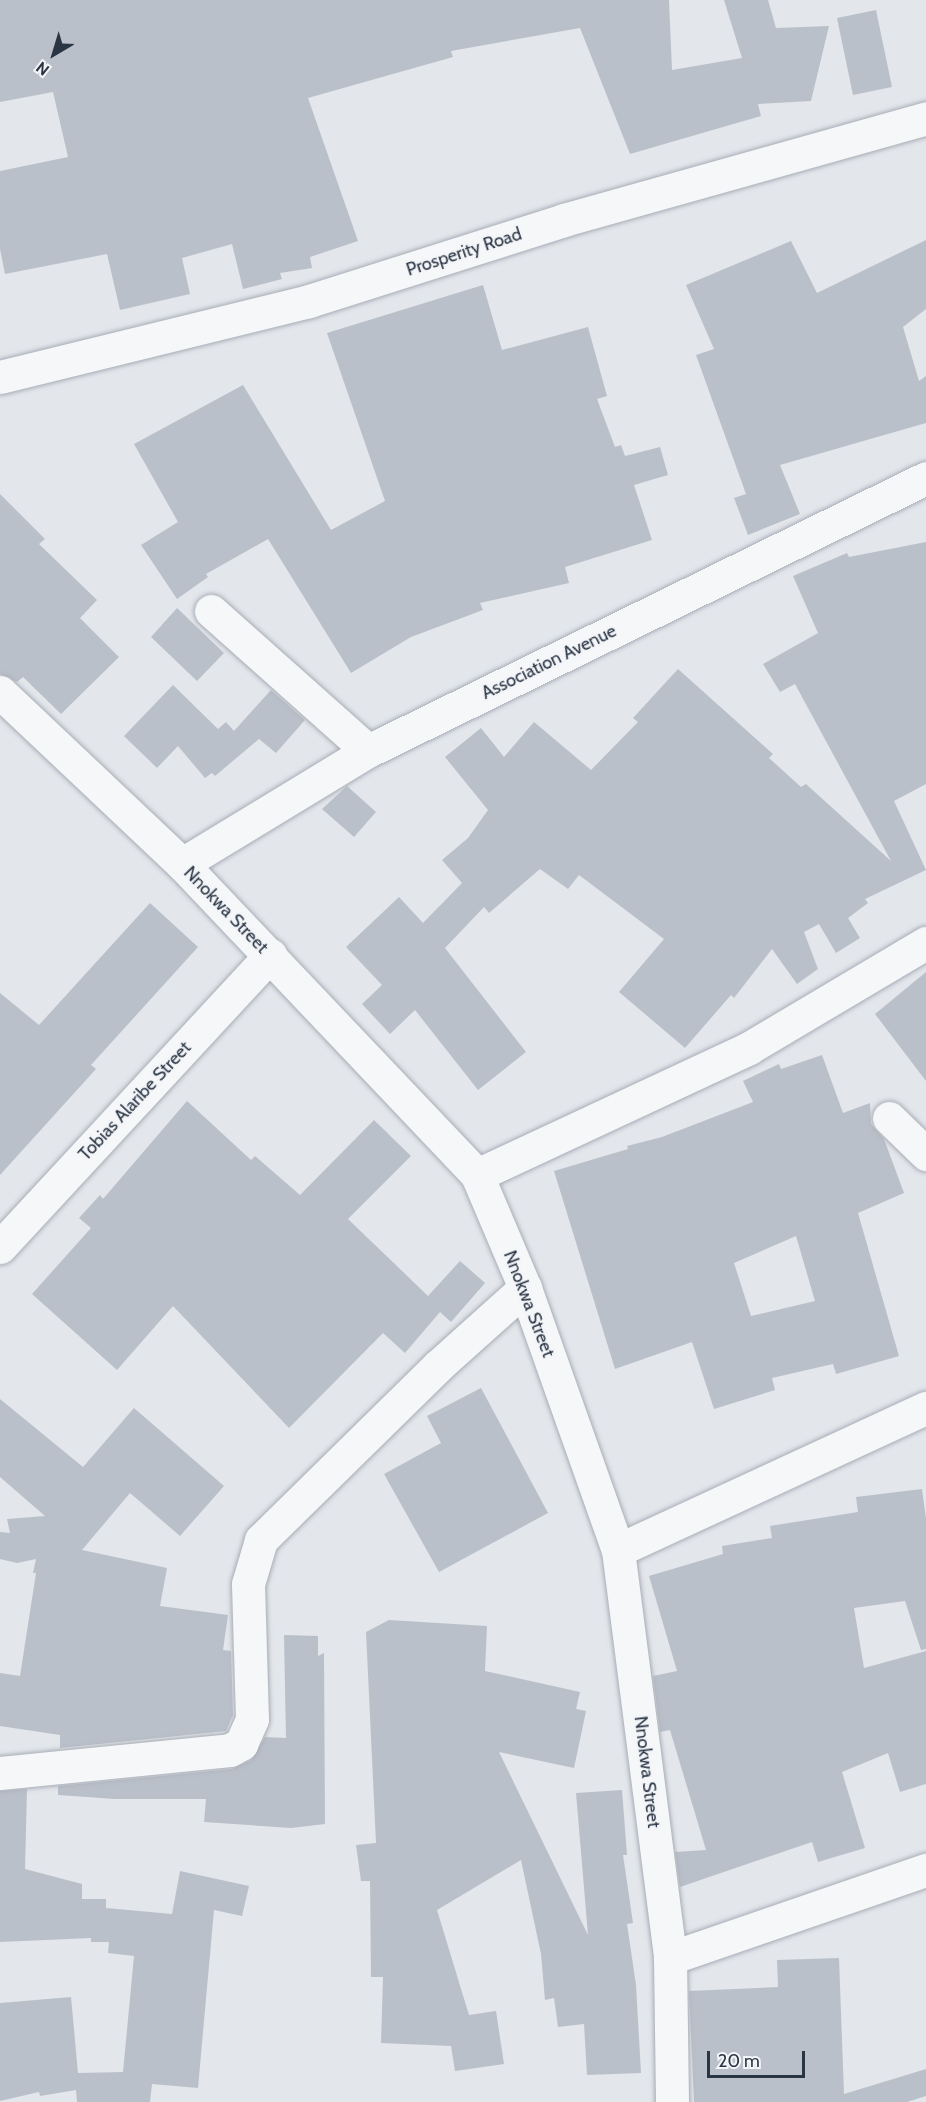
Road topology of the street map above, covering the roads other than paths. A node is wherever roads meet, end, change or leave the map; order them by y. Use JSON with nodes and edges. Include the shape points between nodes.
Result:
{"nodes":[{"id":1,"x":926,"y":118,"type":"edge"},
{"id":2,"x":0,"y":377,"type":"edge"},
{"id":3,"x":926,"y":478,"type":"edge"},
{"id":4,"x":211,"y":611,"type":"dead end"},
{"id":5,"x":0,"y":692,"type":"edge"},
{"id":6,"x":368,"y":751,"type":"junction"},
{"id":7,"x":182,"y":864,"type":"junction"},
{"id":8,"x":926,"y":943,"type":"edge"},
{"id":9,"x":270,"y":955,"type":"junction"},
{"id":10,"x":889,"y":1118,"type":"dead end"},
{"id":11,"x":926,"y":1154,"type":"edge"},
{"id":12,"x":477,"y":1175,"type":"junction"},
{"id":13,"x":1,"y":1245,"type":"edge"},
{"id":14,"x":525,"y":1288,"type":"junction"},
{"id":15,"x":926,"y":1408,"type":"edge"},
{"id":16,"x":618,"y":1550,"type":"junction"},
{"id":17,"x":0,"y":1773,"type":"edge"},
{"id":18,"x":926,"y":1870,"type":"edge"},
{"id":19,"x":670,"y":1958,"type":"junction"},
{"id":20,"x":672,"y":2102,"type":"edge"}],
"edges":[{"from":1,"to":2,"type":"street","name":"Prosperity Road","via":[[564,220],[309,301]]},
{"from":3,"to":6,"type":"street","name":"Association Avenue"},
{"from":4,"to":6,"type":"street"},
{"from":5,"to":7,"type":"street","name":"Nnokwa Street"},
{"from":6,"to":7,"type":"street","name":"Association Avenue"},
{"from":7,"to":9,"type":"street","name":"Nnokwa Street"},
{"from":8,"to":12,"type":"street","via":[[749,1048]]},
{"from":9,"to":12,"type":"street","name":"Nnokwa Street"},
{"from":9,"to":13,"type":"street","name":"Tobias Alaribe Street"},
{"from":10,"to":11,"type":"street"},
{"from":12,"to":14,"type":"street","name":"Nnokwa Street"},
{"from":14,"to":16,"type":"street","name":"Nnokwa Street"},
{"from":14,"to":17,"type":"street","via":[[438,1366],[261,1540],[248,1584],[252,1719],[241,1744],[230,1750]]},
{"from":15,"to":16,"type":"street"},
{"from":16,"to":19,"type":"street","name":"Nnokwa Street"},
{"from":18,"to":19,"type":"street"},
{"from":19,"to":20,"type":"street","name":"Nnokwa Street"}]}
